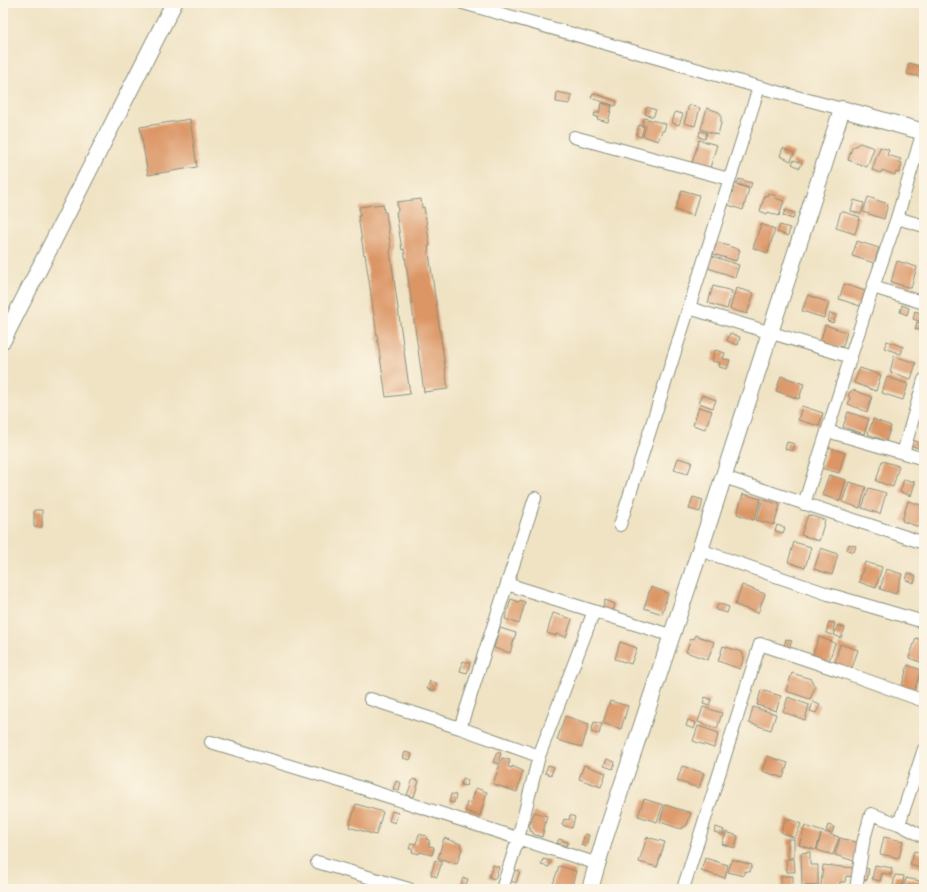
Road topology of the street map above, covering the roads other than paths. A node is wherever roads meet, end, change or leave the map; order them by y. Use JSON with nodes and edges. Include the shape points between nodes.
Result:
{"nodes":[{"id":1,"x":174,"y":3,"type":"edge"},
{"id":2,"x":463,"y":3,"type":"edge"},
{"id":3,"x":759,"y":87,"type":"junction"},
{"id":4,"x":842,"y":109,"type":"junction"},
{"id":5,"x":924,"y":131,"type":"edge"},
{"id":6,"x":574,"y":137,"type":"dead end"},
{"id":7,"x":729,"y":179,"type":"junction"},
{"id":8,"x":897,"y":218,"type":"junction"},
{"id":9,"x":924,"y":226,"type":"edge"},
{"id":10,"x":873,"y":287,"type":"junction"},
{"id":11,"x":924,"y":303,"type":"edge"},
{"id":12,"x":689,"y":308,"type":"junction"},
{"id":13,"x":771,"y":333,"type":"junction"},
{"id":14,"x":3,"y":340,"type":"edge"},
{"id":15,"x":851,"y":357,"type":"junction"},
{"id":16,"x":924,"y":380,"type":"edge"},
{"id":17,"x":827,"y":431,"type":"junction"},
{"id":18,"x":903,"y":453,"type":"junction"},
{"id":19,"x":924,"y":459,"type":"edge"},
{"id":20,"x":724,"y":477,"type":"junction"},
{"id":21,"x":535,"y":498,"type":"dead end"},
{"id":22,"x":804,"y":504,"type":"junction"},
{"id":23,"x":620,"y":525,"type":"dead end"},
{"id":24,"x":924,"y":543,"type":"edge"},
{"id":25,"x":700,"y":550,"type":"junction"},
{"id":26,"x":507,"y":584,"type":"junction"},
{"id":27,"x":594,"y":611,"type":"junction"},
{"id":28,"x":924,"y":622,"type":"edge"},
{"id":29,"x":673,"y":636,"type":"junction"},
{"id":30,"x":370,"y":700,"type":"dead end"},
{"id":31,"x":924,"y":701,"type":"edge"},
{"id":32,"x":460,"y":728,"type":"junction"},
{"id":33,"x":211,"y":742,"type":"dead end"},
{"id":34,"x":924,"y":749,"type":"edge"},
{"id":35,"x":539,"y":756,"type":"junction"},
{"id":36,"x":900,"y":824,"type":"junction"},
{"id":37,"x":924,"y":837,"type":"edge"},
{"id":38,"x":518,"y":839,"type":"junction"},
{"id":39,"x":318,"y":862,"type":"dead end"},
{"id":40,"x":598,"y":864,"type":"junction"},
{"id":41,"x":408,"y":889,"type":"edge"},
{"id":42,"x":502,"y":889,"type":"edge"},
{"id":43,"x":590,"y":889,"type":"edge"},
{"id":44,"x":683,"y":889,"type":"edge"},
{"id":45,"x":856,"y":889,"type":"edge"}],
"edges":[{"from":1,"to":14,"type":"street"},
{"from":2,"to":3,"type":"street"},
{"from":3,"to":4,"type":"street"},
{"from":3,"to":7,"type":"street"},
{"from":4,"to":5,"type":"street"},
{"from":4,"to":13,"type":"street"},
{"from":5,"to":8,"type":"street"},
{"from":6,"to":7,"type":"street"},
{"from":7,"to":12,"type":"street"},
{"from":8,"to":9,"type":"street"},
{"from":8,"to":10,"type":"street"},
{"from":10,"to":11,"type":"street"},
{"from":10,"to":15,"type":"street"},
{"from":12,"to":13,"type":"street"},
{"from":12,"to":23,"type":"street"},
{"from":13,"to":15,"type":"street"},
{"from":13,"to":20,"type":"street"},
{"from":15,"to":17,"type":"street"},
{"from":16,"to":18,"type":"street"},
{"from":17,"to":18,"type":"street"},
{"from":17,"to":22,"type":"street"},
{"from":18,"to":19,"type":"street"},
{"from":20,"to":22,"type":"street"},
{"from":20,"to":25,"type":"street"},
{"from":21,"to":26,"type":"street"},
{"from":22,"to":24,"type":"street"},
{"from":25,"to":28,"type":"street","via":[[828,594]]},
{"from":25,"to":29,"type":"street"},
{"from":26,"to":27,"type":"street"},
{"from":26,"to":32,"type":"street"},
{"from":27,"to":29,"type":"street"},
{"from":27,"to":35,"type":"street"},
{"from":29,"to":40,"type":"street"},
{"from":30,"to":32,"type":"street"},
{"from":31,"to":44,"type":"street","via":[[760,644]]},
{"from":32,"to":35,"type":"street"},
{"from":33,"to":38,"type":"street"},
{"from":34,"to":36,"type":"street"},
{"from":35,"to":38,"type":"street"},
{"from":36,"to":37,"type":"street"},
{"from":36,"to":45,"type":"street","via":[[871,814],[863,843]]},
{"from":38,"to":40,"type":"street"},
{"from":38,"to":42,"type":"street"},
{"from":39,"to":41,"type":"street"},
{"from":40,"to":43,"type":"street"}]}
